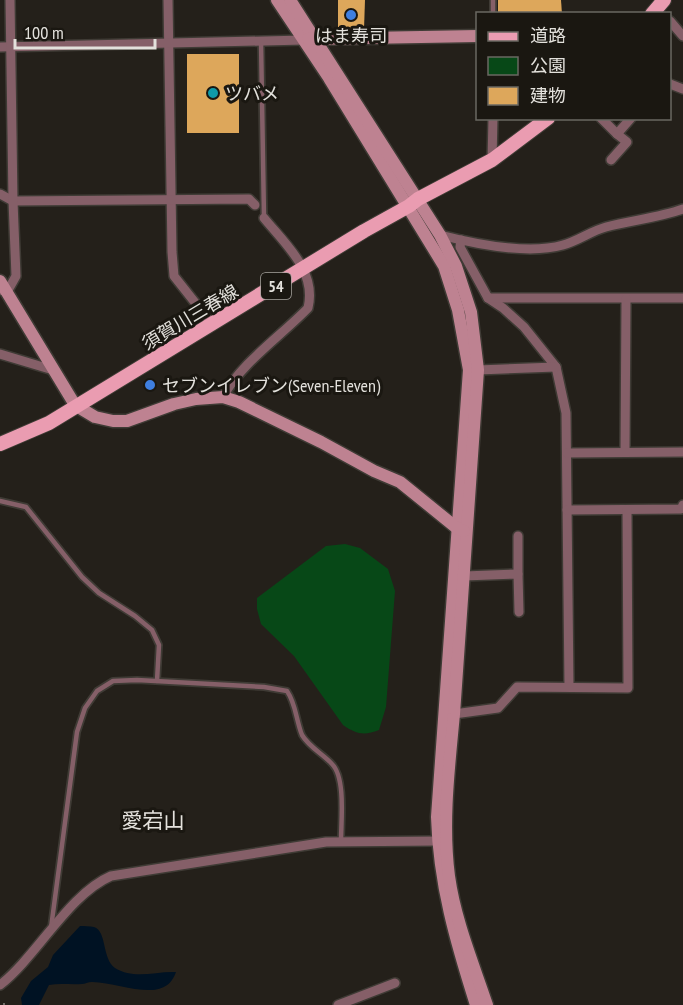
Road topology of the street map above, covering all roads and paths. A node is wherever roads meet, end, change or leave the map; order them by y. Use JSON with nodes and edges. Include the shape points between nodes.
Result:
{"nodes":[{"id":1,"x":10,"y":0,"type":"edge"},
{"id":2,"x":168,"y":0,"type":"edge"},
{"id":3,"x":277,"y":0,"type":"edge"},
{"id":4,"x":290,"y":0,"type":"edge"},
{"id":5,"x":10,"y":15,"type":"junction"},
{"id":6,"x":0,"y":16,"type":"edge"},
{"id":7,"x":671,"y":23,"type":"edge"},
{"id":8,"x":476,"y":36,"type":"edge"},
{"id":9,"x":683,"y":36,"type":"edge"},
{"id":10,"x":309,"y":39,"type":"junction"},
{"id":11,"x":261,"y":41,"type":"junction"},
{"id":12,"x":169,"y":43,"type":"junction"},
{"id":13,"x":11,"y":46,"type":"junction"},
{"id":14,"x":0,"y":47,"type":"edge"},
{"id":15,"x":493,"y":120,"type":"edge"},
{"id":16,"x":545,"y":120,"type":"edge"},
{"id":17,"x":603,"y":120,"type":"edge"},
{"id":18,"x":629,"y":120,"type":"edge"},
{"id":19,"x":0,"y":122,"type":"edge"},
{"id":20,"x":12,"y":122,"type":"junction"},
{"id":21,"x":617,"y":134,"type":"junction"},
{"id":22,"x":492,"y":160,"type":"junction"},
{"id":23,"x":611,"y":160,"type":"dead end"},
{"id":24,"x":0,"y":194,"type":"edge"},
{"id":25,"x":13,"y":201,"type":"junction"},
{"id":26,"x":171,"y":201,"type":"junction"},
{"id":27,"x":414,"y":202,"type":"junction"},
{"id":28,"x":255,"y":205,"type":"dead end"},
{"id":29,"x":683,"y":209,"type":"edge"},
{"id":30,"x":264,"y":218,"type":"joint"},
{"id":31,"x":440,"y":235,"type":"junction"},
{"id":32,"x":461,"y":240,"type":"junction"},
{"id":33,"x":305,"y":268,"type":"junction"},
{"id":34,"x":0,"y":281,"type":"edge"},
{"id":35,"x":4,"y":291,"type":"edge"},
{"id":36,"x":488,"y":298,"type":"junction"},
{"id":37,"x":683,"y":298,"type":"edge"},
{"id":38,"x":626,"y":299,"type":"junction"},
{"id":39,"x":212,"y":324,"type":"junction"},
{"id":40,"x":0,"y":354,"type":"edge"},
{"id":41,"x":556,"y":367,"type":"junction"},
{"id":42,"x":53,"y":370,"type":"junction"},
{"id":43,"x":478,"y":370,"type":"junction"},
{"id":44,"x":223,"y":397,"type":"junction"},
{"id":45,"x":75,"y":405,"type":"junction"},
{"id":46,"x":0,"y":444,"type":"edge"},
{"id":47,"x":625,"y":452,"type":"junction"},
{"id":48,"x":683,"y":452,"type":"edge"},
{"id":49,"x":567,"y":453,"type":"junction"},
{"id":50,"x":0,"y":501,"type":"edge"},
{"id":51,"x":683,"y":505,"type":"edge"},
{"id":52,"x":567,"y":510,"type":"junction"},
{"id":53,"x":627,"y":510,"type":"junction"},
{"id":54,"x":462,"y":531,"type":"junction"},
{"id":55,"x":518,"y":536,"type":"dead end"},
{"id":56,"x":518,"y":574,"type":"junction"},
{"id":57,"x":464,"y":576,"type":"junction"},
{"id":58,"x":519,"y":612,"type":"dead end"},
{"id":59,"x":158,"y":681,"type":"junction"},
{"id":60,"x":570,"y":687,"type":"junction"},
{"id":61,"x":454,"y":714,"type":"junction"},
{"id":62,"x":341,"y":841,"type":"junction"},
{"id":63,"x":438,"y":842,"type":"junction"},
{"id":64,"x":51,"y":931,"type":"junction"},
{"id":65,"x":395,"y":983,"type":"dead end"},
{"id":66,"x":0,"y":985,"type":"edge"},
{"id":67,"x":352,"y":1003,"type":"edge"},
{"id":68,"x":338,"y":1005,"type":"edge"},
{"id":69,"x":476,"y":1005,"type":"edge"},
{"id":70,"x":488,"y":1005,"type":"edge"}],
"edges":[{"from":1,"to":5,"type":"street"},
{"from":2,"to":12,"type":"street"},
{"from":3,"to":10,"type":"street"},
{"from":4,"to":10,"type":"street"},
{"from":5,"to":6,"type":"street"},
{"from":5,"to":13,"type":"street"},
{"from":7,"to":9,"type":"street"},
{"from":8,"to":10,"type":"street"},
{"from":10,"to":11,"type":"street"},
{"from":10,"to":27,"type":"street"},
{"from":11,"to":12,"type":"street"},
{"from":11,"to":30,"type":"lane"},
{"from":12,"to":13,"type":"street"},
{"from":12,"to":26,"type":"street"},
{"from":13,"to":14,"type":"street"},
{"from":13,"to":20,"type":"street"},
{"from":15,"to":22,"type":"street"},
{"from":16,"to":22,"type":"main road","name":"須賀川三春線","number":"54"},
{"from":17,"to":21,"type":"street"},
{"from":18,"to":21,"type":"street"},
{"from":19,"to":20,"type":"street"},
{"from":20,"to":25,"type":"street"},
{"from":21,"to":23,"type":"street","via":[[627,142]]},
{"from":22,"to":27,"type":"main road","name":"須賀川三春線","number":"54"},
{"from":24,"to":25,"type":"street"},
{"from":25,"to":26,"type":"street"},
{"from":25,"to":35,"type":"street","via":[[16,276]]},
{"from":26,"to":28,"type":"street","via":[[249,199]]},
{"from":26,"to":39,"type":"street","via":[[174,276]]},
{"from":27,"to":31,"type":"street"},
{"from":27,"to":33,"type":"main road","name":"須賀川三春線","number":"54"},
{"from":27,"to":54,"type":"street","via":[[444,266],[458,310],[469,370]]},
{"from":29,"to":32,"type":"street","via":[[609,226],[563,245],[504,247]]},
{"from":30,"to":33,"type":"street"},
{"from":31,"to":32,"type":"street"},
{"from":31,"to":43,"type":"street","via":[[456,266],[471,312]]},
{"from":32,"to":36,"type":"street","via":[[460,247]]},
{"from":33,"to":39,"type":"main road","name":"須賀川三春線","number":"54"},
{"from":33,"to":44,"type":"street","via":[[311,297],[308,308],[242,371]]},
{"from":34,"to":35,"type":"street"},
{"from":35,"to":42,"type":"street"},
{"from":36,"to":38,"type":"street"},
{"from":36,"to":41,"type":"street","via":[[524,327]]},
{"from":37,"to":38,"type":"street"},
{"from":38,"to":47,"type":"street"},
{"from":39,"to":45,"type":"main road","name":"須賀川三春線","number":"54"},
{"from":40,"to":42,"type":"street"},
{"from":41,"to":43,"type":"street"},
{"from":41,"to":49,"type":"street","via":[[566,413]]},
{"from":42,"to":45,"type":"street"},
{"from":43,"to":54,"type":"street"},
{"from":44,"to":45,"type":"street","via":[[174,404],[127,421],[95,417]]},
{"from":44,"to":54,"type":"street","via":[[255,409],[400,482]]},
{"from":45,"to":46,"type":"main road","name":"須賀川三春線","number":"54","via":[[49,423]]},
{"from":47,"to":48,"type":"street"},
{"from":47,"to":49,"type":"street"},
{"from":49,"to":52,"type":"street"},
{"from":50,"to":59,"type":"lane","via":[[26,507],[82,577],[152,630],[159,645]]},
{"from":51,"to":53,"type":"street","via":[[681,509]]},
{"from":52,"to":53,"type":"street"},
{"from":52,"to":60,"type":"street"},
{"from":53,"to":60,"type":"street","via":[[628,688]]},
{"from":54,"to":57,"type":"street"},
{"from":54,"to":63,"type":"street","via":[[438,786]]},
{"from":55,"to":56,"type":"street"},
{"from":56,"to":57,"type":"street"},
{"from":56,"to":58,"type":"street"},
{"from":57,"to":61,"type":"street"},
{"from":59,"to":62,"type":"lane","via":[[287,691],[303,735],[338,774]]},
{"from":59,"to":64,"type":"lane","via":[[107,683],[80,719]]},
{"from":60,"to":61,"type":"street","via":[[517,687],[498,708]]},
{"from":61,"to":70,"type":"street","via":[[448,770],[450,877],[463,933]]},
{"from":62,"to":63,"type":"street"},
{"from":62,"to":64,"type":"street","via":[[111,876],[93,886]]},
{"from":63,"to":69,"type":"street","via":[[454,936]]},
{"from":64,"to":66,"type":"street"},
{"from":65,"to":67,"type":"street"},
{"from":67,"to":68,"type":"street"}]}
